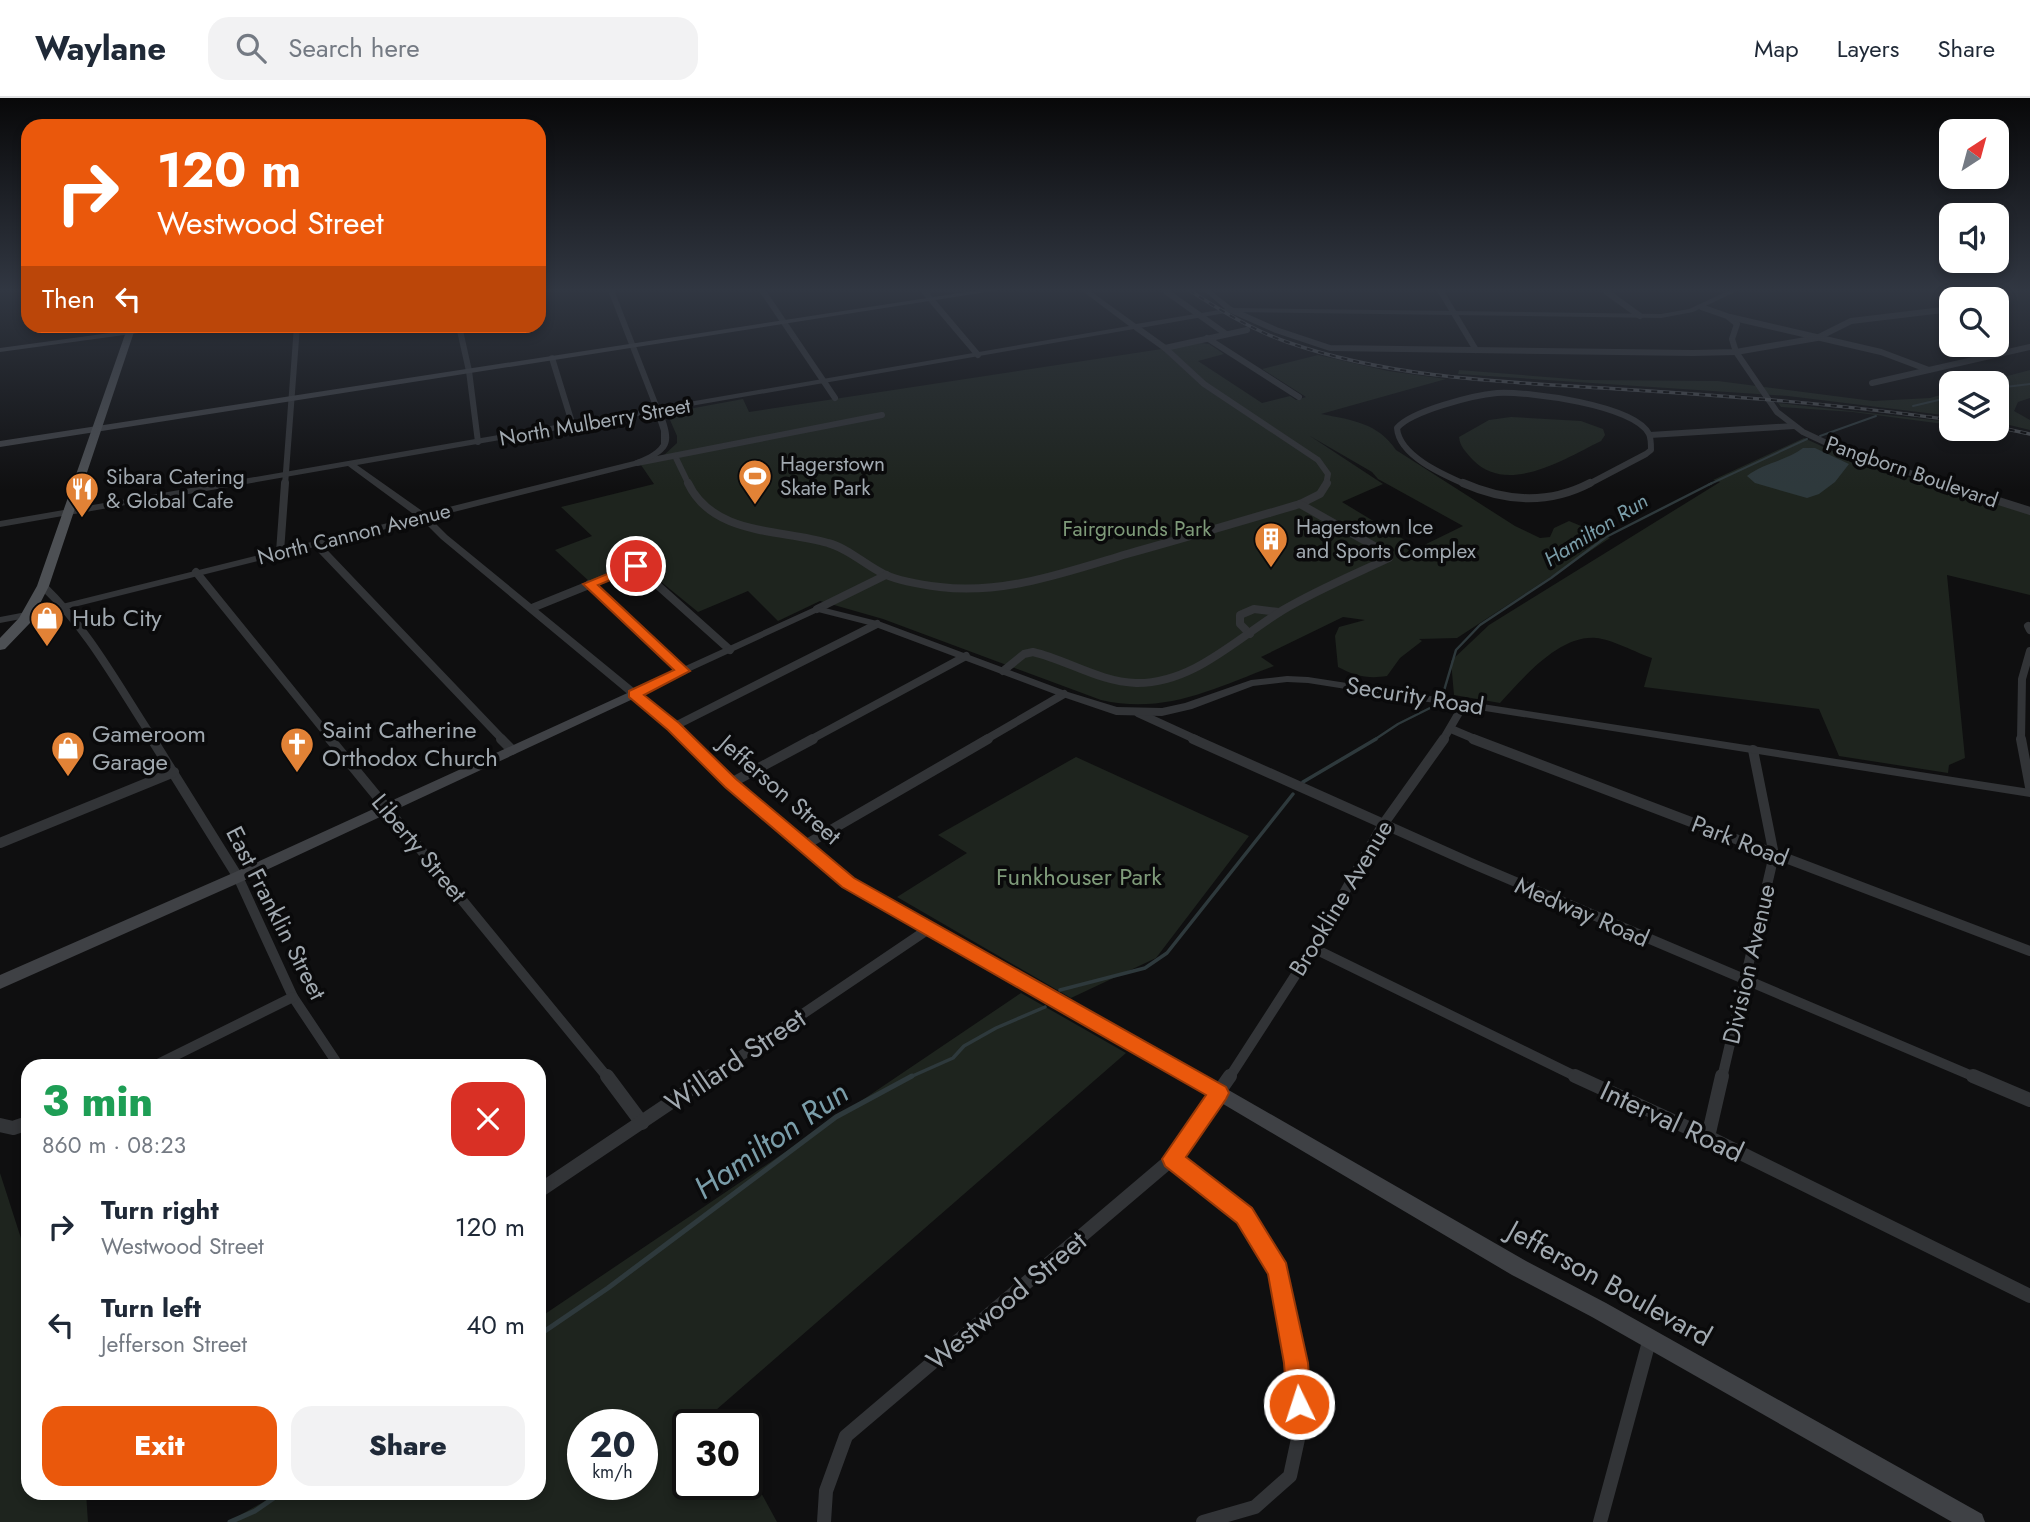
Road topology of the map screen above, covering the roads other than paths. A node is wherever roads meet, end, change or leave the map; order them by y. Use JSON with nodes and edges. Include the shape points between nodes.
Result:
{"nodes":[{"id":1,"x":121,"y":356,"type":"edge"},
{"id":2,"x":295,"y":356,"type":"edge"},
{"id":3,"x":466,"y":356,"type":"edge"},
{"id":4,"x":562,"y":356,"type":"edge"},
{"id":5,"x":635,"y":356,"type":"edge"},
{"id":6,"x":808,"y":356,"type":"edge"},
{"id":7,"x":970,"y":356,"type":"edge"},
{"id":8,"x":1175,"y":356,"type":"edge"},
{"id":9,"x":1235,"y":356,"type":"edge"},
{"id":10,"x":1739,"y":356,"type":"edge"},
{"id":11,"x":1895,"y":356,"type":"edge"},
{"id":12,"x":1988,"y":356,"type":"edge"},
{"id":13,"x":552,"y":358,"type":"junction"},
{"id":14,"x":1928,"y":370,"type":"junction"},
{"id":15,"x":469,"y":371,"type":"junction"},
{"id":16,"x":826,"y":382,"type":"junction"},
{"id":17,"x":1872,"y":383,"type":"dead end"},
{"id":18,"x":1299,"y":397,"type":"dead end"},
{"id":19,"x":292,"y":398,"type":"junction"},
{"id":20,"x":835,"y":398,"type":"dead end"},
{"id":21,"x":657,"y":411,"type":"junction"},
{"id":22,"x":882,"y":415,"type":"dead end"},
{"id":23,"x":1791,"y":425,"type":"junction"},
{"id":24,"x":573,"y":426,"type":"junction"},
{"id":25,"x":96,"y":429,"type":"junction"},
{"id":26,"x":1649,"y":433,"type":"junction"},
{"id":27,"x":478,"y":442,"type":"junction"},
{"id":28,"x":0,"y":444,"type":"edge"},
{"id":29,"x":675,"y":456,"type":"junction"},
{"id":30,"x":636,"y":463,"type":"junction"},
{"id":31,"x":349,"y":464,"type":"junction"},
{"id":32,"x":285,"y":475,"type":"junction"},
{"id":33,"x":1300,"y":504,"type":"junction"},
{"id":34,"x":2030,"y":511,"type":"edge"},
{"id":35,"x":68,"y":512,"type":"junction"},
{"id":36,"x":424,"y":517,"type":"junction"},
{"id":37,"x":0,"y":524,"type":"edge"},
{"id":38,"x":315,"y":543,"type":"junction"},
{"id":39,"x":280,"y":552,"type":"junction"},
{"id":40,"x":197,"y":572,"type":"junction"},
{"id":41,"x":886,"y":575,"type":"junction"},
{"id":42,"x":589,"y":584,"type":"junction"},
{"id":43,"x":43,"y":586,"type":"junction"},
{"id":44,"x":64,"y":606,"type":"junction"},
{"id":45,"x":532,"y":608,"type":"junction"},
{"id":46,"x":817,"y":609,"type":"junction"},
{"id":47,"x":1279,"y":612,"type":"junction"},
{"id":48,"x":29,"y":615,"type":"junction"},
{"id":49,"x":0,"y":620,"type":"edge"},
{"id":50,"x":877,"y":624,"type":"junction"},
{"id":51,"x":1250,"y":634,"type":"junction"},
{"id":52,"x":0,"y":646,"type":"edge"},
{"id":53,"x":730,"y":650,"type":"junction"},
{"id":54,"x":2030,"y":651,"type":"edge"},
{"id":55,"x":965,"y":656,"type":"junction"},
{"id":56,"x":683,"y":671,"type":"junction"},
{"id":57,"x":1003,"y":671,"type":"junction"},
{"id":58,"x":634,"y":694,"type":"junction"},
{"id":59,"x":1064,"y":694,"type":"junction"},
{"id":60,"x":1464,"y":704,"type":"junction"},
{"id":61,"x":1138,"y":713,"type":"junction"},
{"id":62,"x":673,"y":727,"type":"junction"},
{"id":63,"x":1451,"y":729,"type":"junction"},
{"id":64,"x":512,"y":750,"type":"junction"},
{"id":65,"x":1753,"y":750,"type":"junction"},
{"id":66,"x":174,"y":772,"type":"junction"},
{"id":67,"x":731,"y":783,"type":"junction"},
{"id":68,"x":2030,"y":787,"type":"edge"},
{"id":69,"x":2030,"y":793,"type":"edge"},
{"id":70,"x":387,"y":809,"type":"junction"},
{"id":71,"x":1382,"y":826,"type":"junction"},
{"id":72,"x":0,"y":843,"type":"edge"},
{"id":73,"x":805,"y":845,"type":"junction"},
{"id":74,"x":1774,"y":855,"type":"junction"},
{"id":75,"x":238,"y":877,"type":"junction"},
{"id":76,"x":930,"y":928,"type":"junction"},
{"id":77,"x":1313,"y":948,"type":"junction"},
{"id":78,"x":2030,"y":951,"type":"edge"},
{"id":79,"x":1745,"y":981,"type":"junction"},
{"id":80,"x":0,"y":982,"type":"edge"},
{"id":81,"x":293,"y":997,"type":"junction"},
{"id":82,"x":168,"y":1059,"type":"edge"},
{"id":83,"x":335,"y":1059,"type":"edge"},
{"id":84,"x":1219,"y":1093,"type":"junction"},
{"id":85,"x":2030,"y":1100,"type":"edge"},
{"id":86,"x":642,"y":1123,"type":"junction"},
{"id":87,"x":1708,"y":1137,"type":"junction"},
{"id":88,"x":1172,"y":1159,"type":"junction"},
{"id":89,"x":546,"y":1186,"type":"edge"},
{"id":90,"x":2030,"y":1296,"type":"edge"},
{"id":91,"x":1650,"y":1338,"type":"junction"},
{"id":92,"x":824,"y":1522,"type":"edge"},
{"id":93,"x":1203,"y":1522,"type":"edge"},
{"id":94,"x":1600,"y":1522,"type":"edge"},
{"id":95,"x":1974,"y":1522,"type":"edge"}],
"edges":[{"from":1,"to":25,"type":"main road"},
{"from":2,"to":19,"type":"street"},
{"from":3,"to":15,"type":"street"},
{"from":4,"to":13,"type":"main road"},
{"from":5,"to":21,"type":"street"},
{"from":6,"to":16,"type":"street"},
{"from":7,"to":16,"type":"street","name":"North Mulberry Street"},
{"from":8,"to":33,"type":"street","via":[[1194,375],[1322,464],[1328,474],[1325,488]]},
{"from":9,"to":18,"type":"street"},
{"from":10,"to":23,"type":"street","name":"Pangborn Boulevard"},
{"from":11,"to":14,"type":"street"},
{"from":12,"to":14,"type":"street"},
{"from":13,"to":15,"type":"main road"},
{"from":13,"to":24,"type":"street"},
{"from":14,"to":17,"type":"street"},
{"from":15,"to":19,"type":"main road"},
{"from":15,"to":27,"type":"street"},
{"from":16,"to":20,"type":"street"},
{"from":16,"to":21,"type":"street","name":"North Mulberry Street"},
{"from":19,"to":25,"type":"main road"},
{"from":19,"to":32,"type":"street"},
{"from":21,"to":24,"type":"street","name":"North Mulberry Street"},
{"from":21,"to":30,"type":"street","name":"North Cannon Avenue","via":[[668,443]]},
{"from":22,"to":29,"type":"street"},
{"from":23,"to":26,"type":"street"},
{"from":23,"to":34,"type":"street","name":"Pangborn Boulevard","via":[[1848,453]]},
{"from":24,"to":27,"type":"street","name":"North Mulberry Street"},
{"from":25,"to":28,"type":"main road"},
{"from":25,"to":35,"type":"main road"},
{"from":26,"to":26,"type":"street","via":[[1626,417],[1582,401],[1506,393],[1417,413],[1403,421],[1397,433],[1409,450],[1454,481],[1487,493],[1524,498],[1570,492],[1639,459],[1651,450]]},
{"from":27,"to":31,"type":"street","name":"North Mulberry Street"},
{"from":29,"to":30,"type":"street"},
{"from":29,"to":41,"type":"street","via":[[694,496],[718,515],[758,530],[830,543]]},
{"from":30,"to":36,"type":"street","name":"North Cannon Avenue"},
{"from":31,"to":32,"type":"street","name":"North Mulberry Street"},
{"from":31,"to":36,"type":"street","name":"Jefferson Street"},
{"from":32,"to":35,"type":"street","name":"North Mulberry Street"},
{"from":32,"to":39,"type":"street"},
{"from":33,"to":41,"type":"street","via":[[1006,586],[941,587]]},
{"from":33,"to":47,"type":"street","via":[[1390,555]]},
{"from":35,"to":37,"type":"street","name":"North Mulberry Street"},
{"from":35,"to":43,"type":"main road"},
{"from":36,"to":38,"type":"street","name":"North Cannon Avenue"},
{"from":36,"to":45,"type":"street","name":"Jefferson Street"},
{"from":38,"to":39,"type":"street","name":"North Cannon Avenue"},
{"from":38,"to":64,"type":"street"},
{"from":39,"to":40,"type":"street","name":"North Cannon Avenue"},
{"from":40,"to":44,"type":"street","name":"North Cannon Avenue"},
{"from":40,"to":70,"type":"street","name":"Liberty Street"},
{"from":41,"to":46,"type":"street"},
{"from":42,"to":45,"type":"street"},
{"from":42,"to":53,"type":"street","via":[[636,566]]},
{"from":42,"to":56,"type":"street"},
{"from":43,"to":44,"type":"street","name":"East Franklin Street"},
{"from":43,"to":48,"type":"main road"},
{"from":44,"to":48,"type":"street","name":"North Cannon Avenue"},
{"from":44,"to":66,"type":"street","name":"East Franklin Street"},
{"from":45,"to":58,"type":"street","name":"Jefferson Street"},
{"from":46,"to":50,"type":"street","name":"Security Road"},
{"from":46,"to":53,"type":"street"},
{"from":47,"to":51,"type":"street"},
{"from":47,"to":51,"type":"street","via":[[1254,609],[1240,615],[1240,624]]},
{"from":48,"to":49,"type":"street","name":"North Cannon Avenue"},
{"from":48,"to":52,"type":"main road"},
{"from":50,"to":55,"type":"street","name":"Security Road"},
{"from":50,"to":62,"type":"street"},
{"from":51,"to":57,"type":"street","via":[[1185,671],[1150,682],[1113,680],[1033,653],[1024,654]]},
{"from":53,"to":56,"type":"street"},
{"from":54,"to":68,"type":"street","via":[[2021,682],[2023,767]]},
{"from":55,"to":57,"type":"street","name":"Security Road"},
{"from":55,"to":67,"type":"street"},
{"from":56,"to":58,"type":"street"},
{"from":57,"to":59,"type":"street","name":"Security Road"},
{"from":58,"to":62,"type":"main road","name":"Jefferson Street"},
{"from":58,"to":64,"type":"main road"},
{"from":59,"to":61,"type":"street","name":"Security Road"},
{"from":59,"to":73,"type":"street"},
{"from":60,"to":61,"type":"street","name":"Security Road","via":[[1287,679],[1251,684],[1162,712]]},
{"from":60,"to":63,"type":"street","name":"Brookline Avenue"},
{"from":60,"to":65,"type":"street","name":"Security Road"},
{"from":61,"to":71,"type":"street","name":"Medway Road"},
{"from":62,"to":67,"type":"main road","name":"Jefferson Street"},
{"from":63,"to":71,"type":"street","name":"Brookline Avenue"},
{"from":63,"to":74,"type":"street","name":"Park Road"},
{"from":64,"to":70,"type":"main road"},
{"from":65,"to":69,"type":"street","name":"Security Road"},
{"from":65,"to":74,"type":"street","name":"Division Avenue"},
{"from":66,"to":72,"type":"street"},
{"from":66,"to":75,"type":"street","name":"East Franklin Street"},
{"from":67,"to":73,"type":"main road","name":"Jefferson Street"},
{"from":70,"to":75,"type":"main road"},
{"from":70,"to":86,"type":"street","name":"Liberty Street"},
{"from":71,"to":77,"type":"street","name":"Brookline Avenue"},
{"from":71,"to":79,"type":"street","name":"Medway Road"},
{"from":73,"to":76,"type":"main road","name":"Jefferson Street","via":[[848,883]]},
{"from":74,"to":78,"type":"street","name":"Park Road"},
{"from":74,"to":79,"type":"street","name":"Division Avenue"},
{"from":75,"to":80,"type":"main road"},
{"from":75,"to":81,"type":"street","name":"East Franklin Street"},
{"from":76,"to":84,"type":"main road","name":"Jefferson Street"},
{"from":76,"to":86,"type":"street","name":"Willard Street"},
{"from":77,"to":84,"type":"street","name":"Brookline Avenue"},
{"from":77,"to":87,"type":"street","name":"Interval Road"},
{"from":79,"to":85,"type":"street","name":"Medway Road"},
{"from":79,"to":87,"type":"street","name":"Division Avenue"},
{"from":81,"to":82,"type":"street"},
{"from":81,"to":83,"type":"street","name":"East Franklin Street"},
{"from":84,"to":88,"type":"street","name":"Westwood Street"},
{"from":84,"to":91,"type":"main road","name":"Jefferson Boulevard","via":[[1519,1268]]},
{"from":86,"to":89,"type":"street","name":"Willard Street"},
{"from":87,"to":90,"type":"street","name":"Interval Road"},
{"from":88,"to":92,"type":"street","name":"Westwood Street","via":[[846,1436],[826,1491]]},
{"from":88,"to":93,"type":"street","via":[[1244,1215],[1279,1271],[1296,1363],[1301,1424],[1290,1476],[1255,1507]]},
{"from":91,"to":94,"type":"street"},
{"from":91,"to":95,"type":"main road","name":"Jefferson Boulevard"}]}
